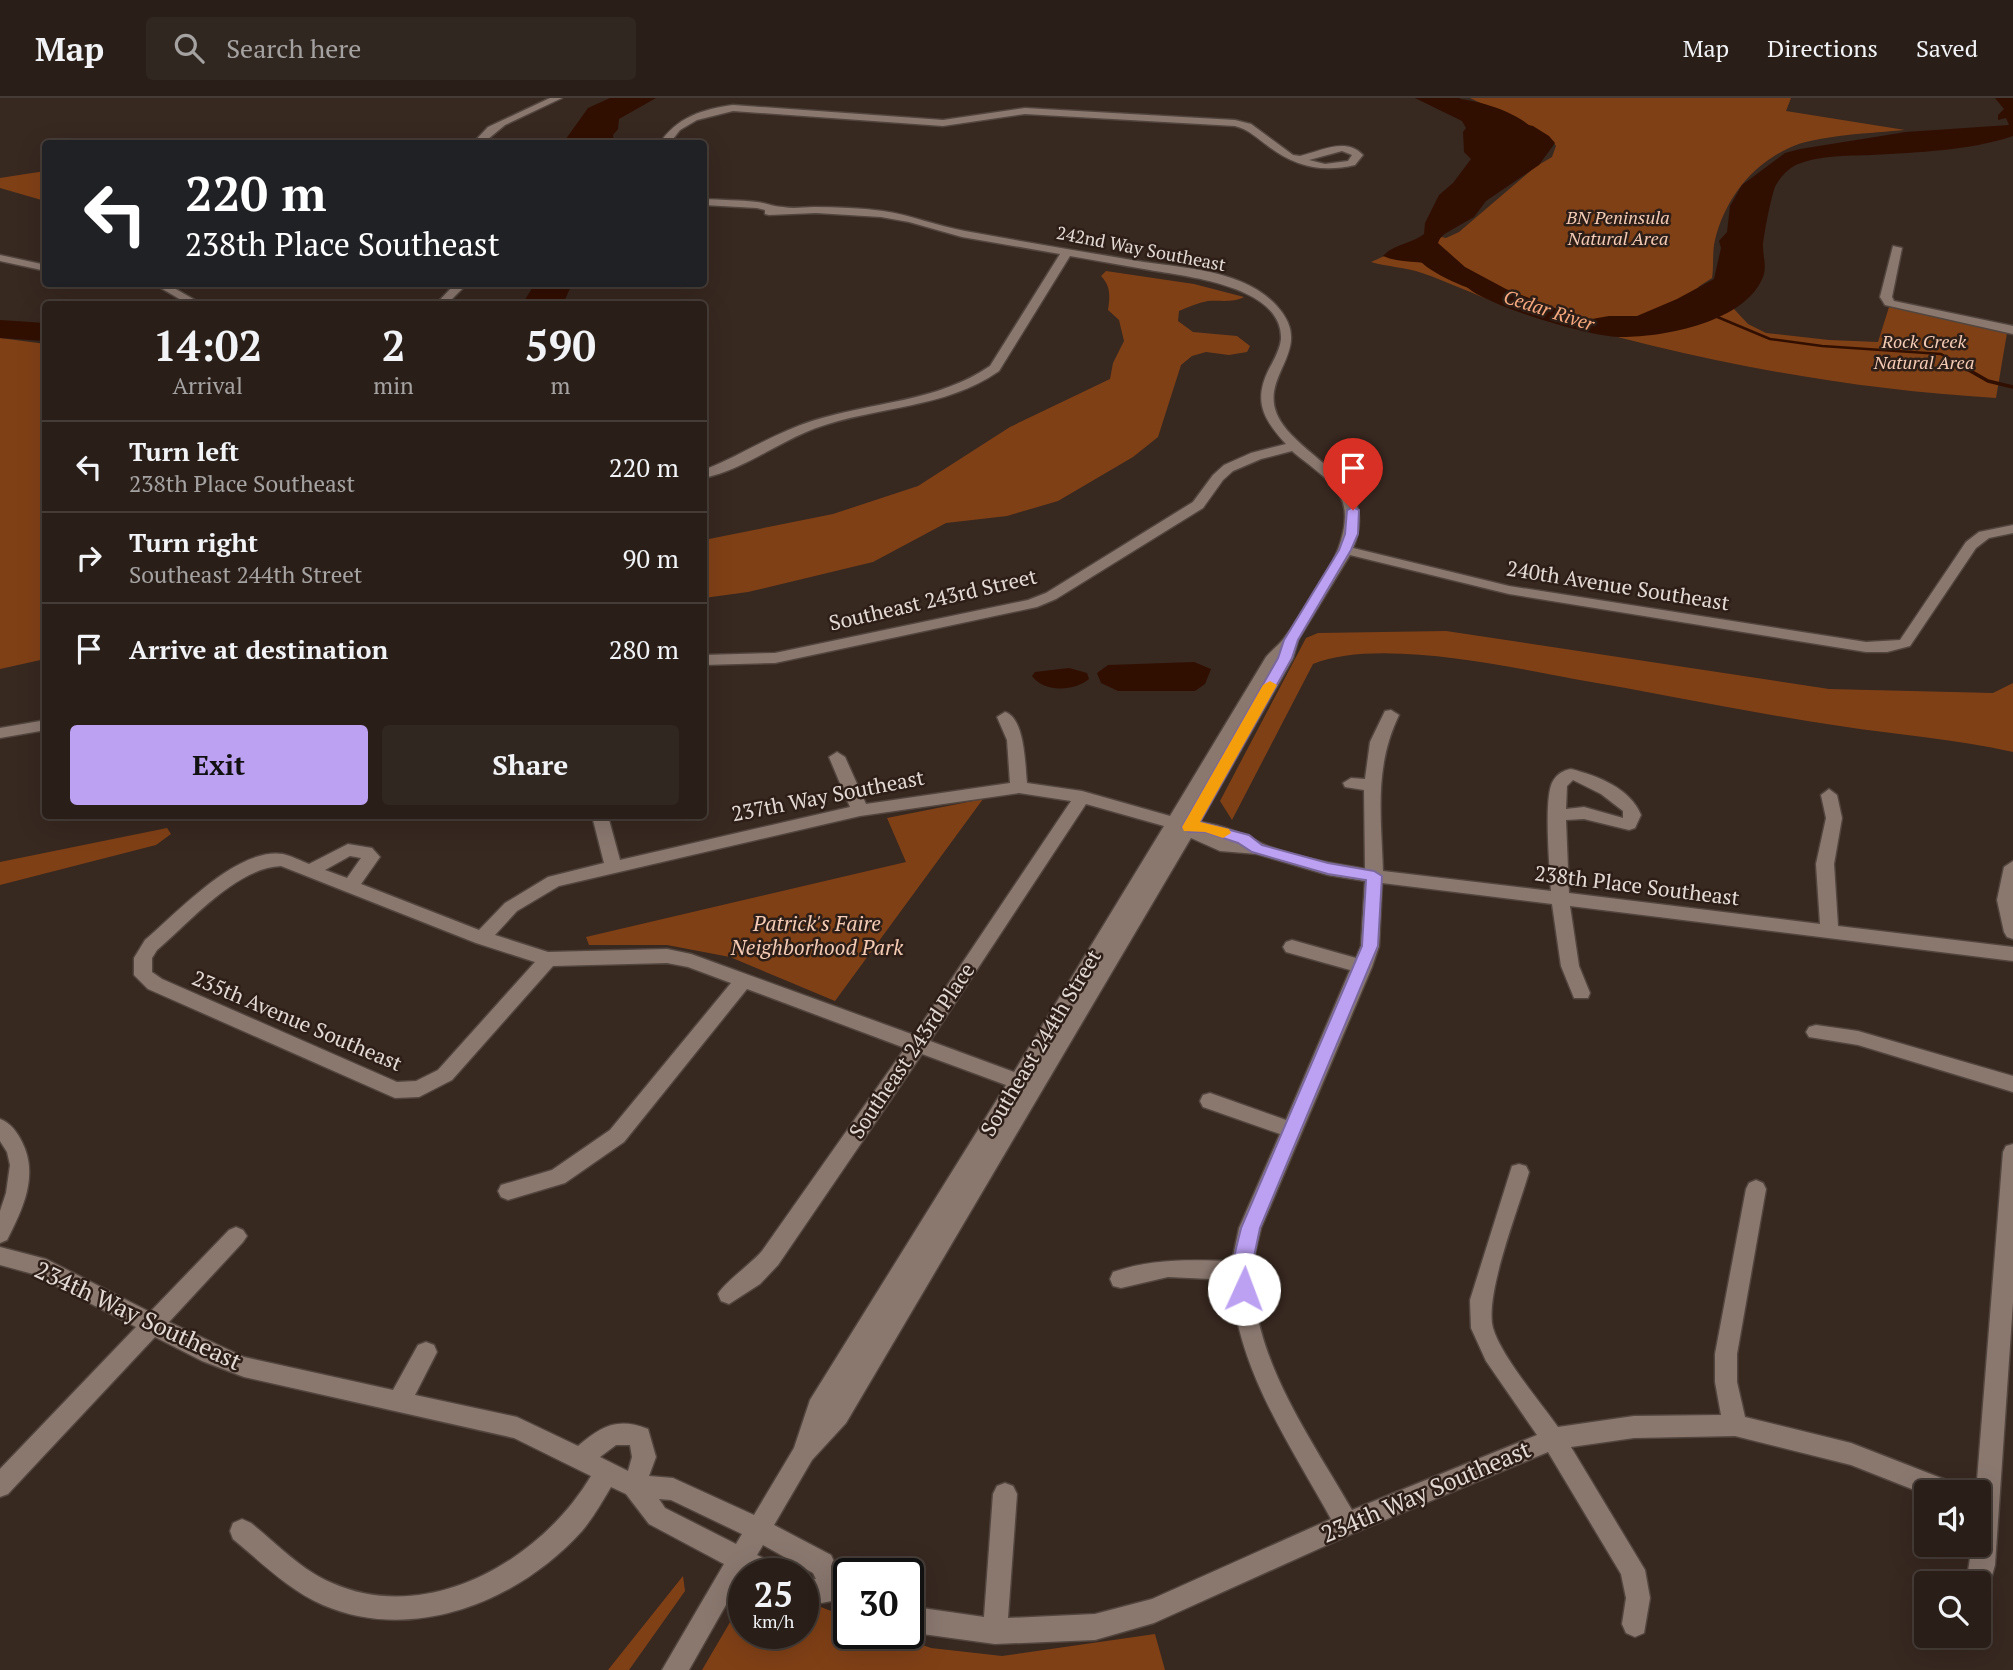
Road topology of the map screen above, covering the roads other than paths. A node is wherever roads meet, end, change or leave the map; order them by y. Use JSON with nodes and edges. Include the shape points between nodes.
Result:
{"nodes":[{"id":1,"x":557,"y":98,"type":"edge"},
{"id":2,"x":481,"y":140,"type":"edge"},
{"id":3,"x":666,"y":140,"type":"edge"},
{"id":4,"x":1300,"y":159,"type":"dead end"},
{"id":5,"x":707,"y":202,"type":"edge"},
{"id":6,"x":783,"y":211,"type":"junction"},
{"id":7,"x":769,"y":212,"type":"dead end"},
{"id":8,"x":1897,"y":248,"type":"dead end"},
{"id":9,"x":1067,"y":252,"type":"junction"},
{"id":10,"x":0,"y":258,"type":"edge"},
{"id":11,"x":42,"y":267,"type":"edge"},
{"id":12,"x":166,"y":287,"type":"edge"},
{"id":13,"x":458,"y":287,"type":"edge"},
{"id":14,"x":191,"y":301,"type":"edge"},
{"id":15,"x":444,"y":301,"type":"edge"},
{"id":16,"x":2013,"y":330,"type":"edge"},
{"id":17,"x":1295,"y":446,"type":"junction"},
{"id":18,"x":707,"y":473,"type":"edge"},
{"id":19,"x":1348,"y":496,"type":"joint"},
{"id":20,"x":2013,"y":529,"type":"edge"},
{"id":21,"x":1345,"y":550,"type":"junction"},
{"id":22,"x":707,"y":660,"type":"edge"},
{"id":23,"x":1391,"y":715,"type":"dead end"},
{"id":24,"x":1005,"y":716,"type":"dead end"},
{"id":25,"x":42,"y":726,"type":"edge"},
{"id":26,"x":0,"y":733,"type":"edge"},
{"id":27,"x":837,"y":757,"type":"dead end"},
{"id":28,"x":1351,"y":783,"type":"dead end"},
{"id":29,"x":1372,"y":785,"type":"junction"},
{"id":30,"x":1018,"y":787,"type":"junction"},
{"id":31,"x":1829,"y":795,"type":"dead end"},
{"id":32,"x":1082,"y":797,"type":"junction"},
{"id":33,"x":860,"y":810,"type":"junction"},
{"id":34,"x":1557,"y":815,"type":"dead end"},
{"id":35,"x":601,"y":819,"type":"edge"},
{"id":36,"x":1182,"y":825,"type":"junction"},
{"id":37,"x":613,"y":866,"type":"junction"},
{"id":38,"x":2013,"y":867,"type":"edge"},
{"id":39,"x":309,"y":871,"type":"junction"},
{"id":40,"x":1374,"y":876,"type":"junction"},
{"id":41,"x":350,"y":887,"type":"junction"},
{"id":42,"x":1560,"y":899,"type":"junction"},
{"id":43,"x":2013,"y":932,"type":"edge"},
{"id":44,"x":1829,"y":933,"type":"junction"},
{"id":45,"x":482,"y":938,"type":"junction"},
{"id":46,"x":1292,"y":947,"type":"dead end"},
{"id":47,"x":2013,"y":954,"type":"edge"},
{"id":48,"x":548,"y":959,"type":"junction"},
{"id":49,"x":1363,"y":967,"type":"junction"},
{"id":50,"x":745,"y":979,"type":"junction"},
{"id":51,"x":1581,"y":993,"type":"dead end"},
{"id":52,"x":1816,"y":1032,"type":"dead end"},
{"id":53,"x":918,"y":1044,"type":"junction"},
{"id":54,"x":2013,"y":1084,"type":"edge"},
{"id":55,"x":1026,"y":1085,"type":"junction"},
{"id":56,"x":1210,"y":1101,"type":"dead end"},
{"id":57,"x":0,"y":1127,"type":"edge"},
{"id":58,"x":1291,"y":1130,"type":"junction"},
{"id":59,"x":2013,"y":1152,"type":"edge"},
{"id":60,"x":1519,"y":1172,"type":"dead end"},
{"id":61,"x":1756,"y":1189,"type":"dead end"},
{"id":62,"x":508,"y":1191,"type":"dead end"},
{"id":63,"x":0,"y":1234,"type":"edge"},
{"id":64,"x":236,"y":1236,"type":"dead end"},
{"id":65,"x":0,"y":1256,"type":"edge"},
{"id":66,"x":1241,"y":1271,"type":"junction"},
{"id":67,"x":1121,"y":1279,"type":"dead end"},
{"id":68,"x":729,"y":1294,"type":"dead end"},
{"id":69,"x":152,"y":1325,"type":"junction"},
{"id":70,"x":426,"y":1352,"type":"dead end"},
{"id":71,"x":399,"y":1401,"type":"junction"},
{"id":72,"x":1735,"y":1425,"type":"junction"},
{"id":73,"x":1553,"y":1439,"type":"junction"},
{"id":74,"x":581,"y":1459,"type":"junction"},
{"id":75,"x":607,"y":1471,"type":"junction"},
{"id":76,"x":1918,"y":1480,"type":"edge"},
{"id":77,"x":1985,"y":1480,"type":"edge"},
{"id":78,"x":0,"y":1486,"type":"edge"},
{"id":79,"x":634,"y":1486,"type":"junction"},
{"id":80,"x":1005,"y":1494,"type":"dead end"},
{"id":81,"x":1347,"y":1524,"type":"junction"},
{"id":82,"x":758,"y":1529,"type":"junction"},
{"id":83,"x":242,"y":1531,"type":"dead end"},
{"id":84,"x":734,"y":1558,"type":"edge"},
{"id":85,"x":741,"y":1558,"type":"edge"},
{"id":86,"x":728,"y":1580,"type":"edge"},
{"id":87,"x":833,"y":1580,"type":"edge"},
{"id":88,"x":924,"y":1621,"type":"edge"},
{"id":89,"x":1635,"y":1624,"type":"dead end"},
{"id":90,"x":995,"y":1631,"type":"junction"},
{"id":91,"x":675,"y":1670,"type":"edge"}],
"edges":[{"from":1,"to":2,"type":"street","via":[[492,128]]},
{"from":3,"to":4,"type":"street","via":[[699,115],[733,108],[943,123],[1026,111],[1241,123],[1283,155]]},
{"from":5,"to":6,"type":"street"},
{"from":6,"to":7,"type":"street","name":"242nd Way Southeast"},
{"from":6,"to":9,"type":"street","name":"242nd Way Southeast","via":[[895,215],[958,234]]},
{"from":8,"to":16,"type":"street","via":[[1886,297],[1889,303]]},
{"from":9,"to":17,"type":"street","name":"242nd Way Southeast","via":[[1212,278],[1268,303],[1288,337],[1265,401],[1270,415]]},
{"from":9,"to":18,"type":"street","via":[[986,377],[954,390],[836,416]]},
{"from":10,"to":11,"type":"street"},
{"from":12,"to":14,"type":"street"},
{"from":13,"to":15,"type":"street"},
{"from":17,"to":19,"type":"street","name":"242nd Way Southeast"},
{"from":17,"to":22,"type":"street","name":"Southeast 243rd Street","via":[[1232,467],[1219,475],[1209,496],[1198,505],[1032,604],[775,658]]},
{"from":19,"to":21,"type":"street","name":"Southeast 244th Street","via":[[1353,520]]},
{"from":20,"to":21,"type":"street","name":"240th Avenue Southeast","via":[[1984,535],[1971,545],[1905,643],[1887,647],[1509,590]]},
{"from":21,"to":36,"type":"street","name":"Southeast 244th Street"},
{"from":23,"to":29,"type":"street","via":[[1378,742]]},
{"from":24,"to":30,"type":"street","via":[[1015,740]]},
{"from":25,"to":26,"type":"street"},
{"from":27,"to":33,"type":"street"},
{"from":28,"to":29,"type":"street"},
{"from":29,"to":40,"type":"street"},
{"from":30,"to":32,"type":"street","name":"237th Way Southeast"},
{"from":30,"to":33,"type":"street","name":"237th Way Southeast"},
{"from":31,"to":44,"type":"street","via":[[1834,818],[1825,864]]},
{"from":32,"to":36,"type":"street","name":"238th Place Southeast"},
{"from":32,"to":53,"type":"street","name":"Southeast 243rd Place"},
{"from":33,"to":37,"type":"street","name":"237th Way Southeast"},
{"from":34,"to":42,"type":"street"},
{"from":35,"to":37,"type":"street"},
{"from":36,"to":40,"type":"street","name":"238th Place Southeast","via":[[1198,838],[1239,849],[1257,848],[1328,869]]},
{"from":36,"to":55,"type":"street","name":"Southeast 244th Street"},
{"from":37,"to":45,"type":"street","name":"237th Way Southeast","via":[[554,881],[525,896]]},
{"from":38,"to":43,"type":"street","via":[[2006,900]]},
{"from":39,"to":41,"type":"street"},
{"from":39,"to":41,"type":"street","via":[[348,850],[366,852],[371,857]]},
{"from":39,"to":48,"type":"street","name":"235th Avenue Southeast","via":[[282,860],[263,861],[236,873],[151,945],[141,966],[147,980],[395,1090],[419,1088],[445,1075]]},
{"from":40,"to":42,"type":"street","name":"238th Place Southeast"},
{"from":40,"to":49,"type":"street","via":[[1370,946]]},
{"from":41,"to":45,"type":"street"},
{"from":42,"to":44,"type":"street","name":"238th Place Southeast"},
{"from":42,"to":51,"type":"street","via":[[1570,966]]},
{"from":44,"to":47,"type":"street","name":"238th Place Southeast"},
{"from":45,"to":48,"type":"street"},
{"from":46,"to":49,"type":"street"},
{"from":48,"to":50,"type":"street","via":[[667,956]]},
{"from":49,"to":58,"type":"street"},
{"from":50,"to":53,"type":"street"},
{"from":50,"to":62,"type":"street","via":[[617,1136],[558,1177]]},
{"from":52,"to":54,"type":"street","via":[[1858,1038]]},
{"from":53,"to":55,"type":"street"},
{"from":53,"to":68,"type":"street","name":"Southeast 243rd Place","via":[[770,1258]]},
{"from":55,"to":82,"type":"street","name":"Southeast 244th Street","via":[[818,1407],[804,1452]]},
{"from":56,"to":58,"type":"street"},
{"from":57,"to":63,"type":"street","via":[[20,1156],[22,1171],[17,1198]]},
{"from":58,"to":66,"type":"street","via":[[1250,1228]]},
{"from":59,"to":77,"type":"street"},
{"from":60,"to":73,"type":"street","via":[[1480,1313],[1494,1354]]},
{"from":61,"to":72,"type":"street","via":[[1726,1354],[1726,1382]]},
{"from":64,"to":69,"type":"street"},
{"from":65,"to":69,"type":"street","name":"234th Way Southeast","via":[[38,1266]]},
{"from":66,"to":67,"type":"street","via":[[1168,1268]]},
{"from":66,"to":81,"type":"street","via":[[1248,1327],[1261,1363]]},
{"from":69,"to":71,"type":"street","name":"234th Way Southeast","via":[[244,1367]]},
{"from":69,"to":78,"type":"street"},
{"from":70,"to":71,"type":"street"},
{"from":71,"to":74,"type":"street","name":"234th Way Southeast","via":[[517,1428]]},
{"from":72,"to":73,"type":"street","name":"234th Way Southeast","via":[[1634,1427]]},
{"from":72,"to":76,"type":"street","name":"234th Way Southeast","via":[[1852,1454]]},
{"from":73,"to":81,"type":"street","name":"234th Way Southeast"},
{"from":73,"to":89,"type":"street","via":[[1633,1570],[1638,1598]]},
{"from":74,"to":75,"type":"street","name":"234th Way Southeast"},
{"from":74,"to":79,"type":"street","via":[[616,1432],[640,1437],[644,1457]]},
{"from":75,"to":79,"type":"street","name":"234th Way Southeast"},
{"from":75,"to":83,"type":"street","via":[[570,1527],[512,1573],[481,1591],[423,1607],[377,1609],[333,1597]]},
{"from":79,"to":82,"type":"street","name":"234th Way Southeast","via":[[673,1489]]},
{"from":79,"to":84,"type":"street","name":"234th Way Southeast","via":[[657,1516]]},
{"from":80,"to":90,"type":"street"},
{"from":81,"to":90,"type":"street","name":"234th Way Southeast","via":[[1154,1611],[1095,1627]]},
{"from":82,"to":85,"type":"street","name":"Southeast 244th Street"},
{"from":82,"to":87,"type":"street","name":"234th Way Southeast","via":[[822,1564]]},
{"from":86,"to":91,"type":"street","name":"Southeast 244th Street"},
{"from":88,"to":90,"type":"street","name":"234th Way Southeast"}]}
